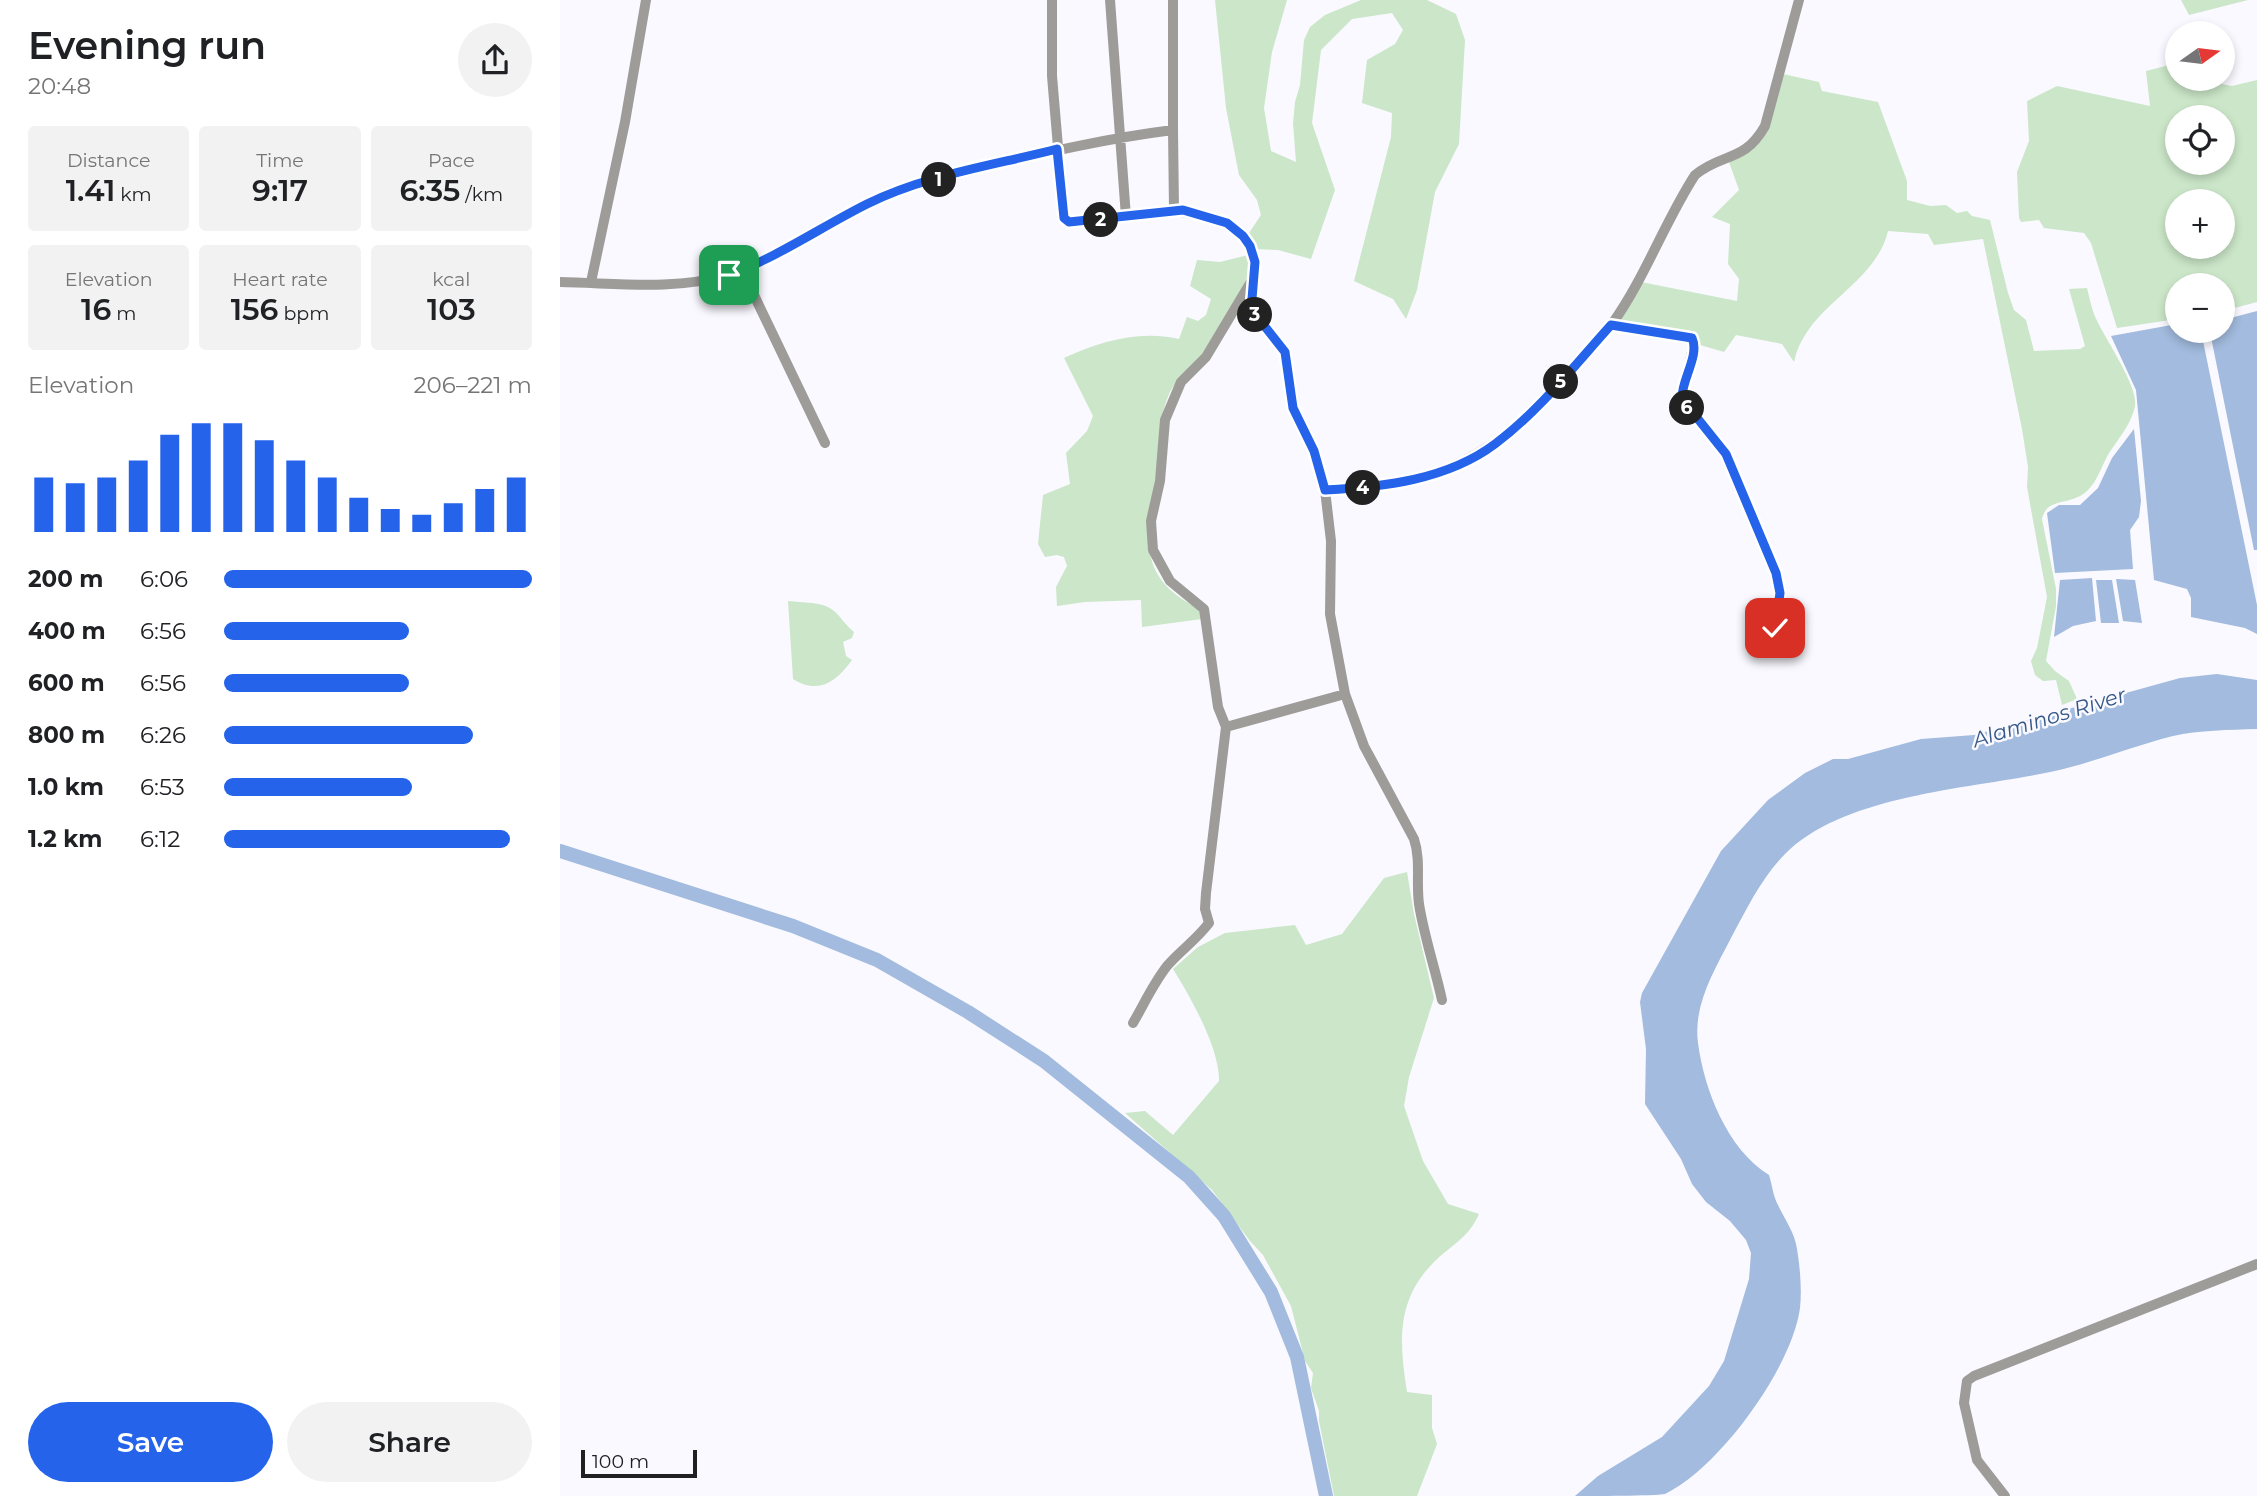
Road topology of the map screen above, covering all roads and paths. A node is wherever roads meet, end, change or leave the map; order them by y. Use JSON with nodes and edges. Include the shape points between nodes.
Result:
{"nodes":[{"id":1,"x":646,"y":0,"type":"edge"},
{"id":2,"x":1052,"y":0,"type":"edge"},
{"id":3,"x":1111,"y":0,"type":"edge"},
{"id":4,"x":1173,"y":0,"type":"edge"},
{"id":5,"x":1799,"y":0,"type":"edge"},
{"id":6,"x":1173,"y":130,"type":"junction"},
{"id":7,"x":1119,"y":137,"type":"junction"},
{"id":8,"x":1057,"y":149,"type":"junction"},
{"id":9,"x":1174,"y":210,"type":"junction"},
{"id":10,"x":1126,"y":217,"type":"junction"},
{"id":11,"x":742,"y":270,"type":"junction"},
{"id":12,"x":1254,"y":278,"type":"junction"},
{"id":13,"x":560,"y":282,"type":"edge"},
{"id":14,"x":591,"y":282,"type":"junction"},
{"id":15,"x":1611,"y":325,"type":"junction"},
{"id":16,"x":825,"y":443,"type":"dead end"},
{"id":17,"x":1325,"y":490,"type":"junction"},
{"id":18,"x":1775,"y":628,"type":"dead end"},
{"id":19,"x":1346,"y":694,"type":"junction"},
{"id":20,"x":1226,"y":727,"type":"junction"},
{"id":21,"x":1442,"y":1000,"type":"dead end"},
{"id":22,"x":1133,"y":1023,"type":"dead end"},
{"id":23,"x":2257,"y":1264,"type":"edge"},
{"id":24,"x":2005,"y":1496,"type":"edge"}],
"edges":[{"from":1,"to":14,"type":"street"},
{"from":2,"to":8,"type":"street"},
{"from":3,"to":7,"type":"street"},
{"from":4,"to":6,"type":"street"},
{"from":5,"to":15,"type":"street","via":[[1765,126],[1746,151],[1695,175]]},
{"from":6,"to":7,"type":"street"},
{"from":6,"to":9,"type":"street"},
{"from":7,"to":8,"type":"street"},
{"from":7,"to":10,"type":"street"},
{"from":8,"to":10,"type":"street","via":[[1066,220]]},
{"from":8,"to":11,"type":"street","via":[[909,187]]},
{"from":9,"to":10,"type":"street"},
{"from":9,"to":12,"type":"street","via":[[1219,220],[1236,230],[1254,254]]},
{"from":11,"to":14,"type":"street","via":[[674,285]]},
{"from":11,"to":16,"type":"street"},
{"from":12,"to":17,"type":"street","via":[[1255,314],[1285,352],[1293,408],[1314,451]]},
{"from":12,"to":20,"type":"street","via":[[1206,357],[1175,393],[1165,421],[1151,520],[1157,561],[1179,590],[1204,609],[1217,707]]},
{"from":13,"to":14,"type":"street"},
{"from":15,"to":17,"type":"street","via":[[1560,384],[1493,446],[1421,478]]},
{"from":15,"to":18,"type":"street","via":[[1694,342],[1682,399],[1726,454],[1776,573],[1780,593]]},
{"from":17,"to":19,"type":"street","via":[[1331,541],[1329,614]]},
{"from":19,"to":20,"type":"street"},
{"from":19,"to":21,"type":"street","via":[[1367,754],[1414,839],[1419,908]]},
{"from":20,"to":22,"type":"street","via":[[1206,893],[1209,923],[1168,965]]},
{"from":23,"to":24,"type":"street","via":[[1967,1381],[1964,1403],[1977,1461]]}]}
